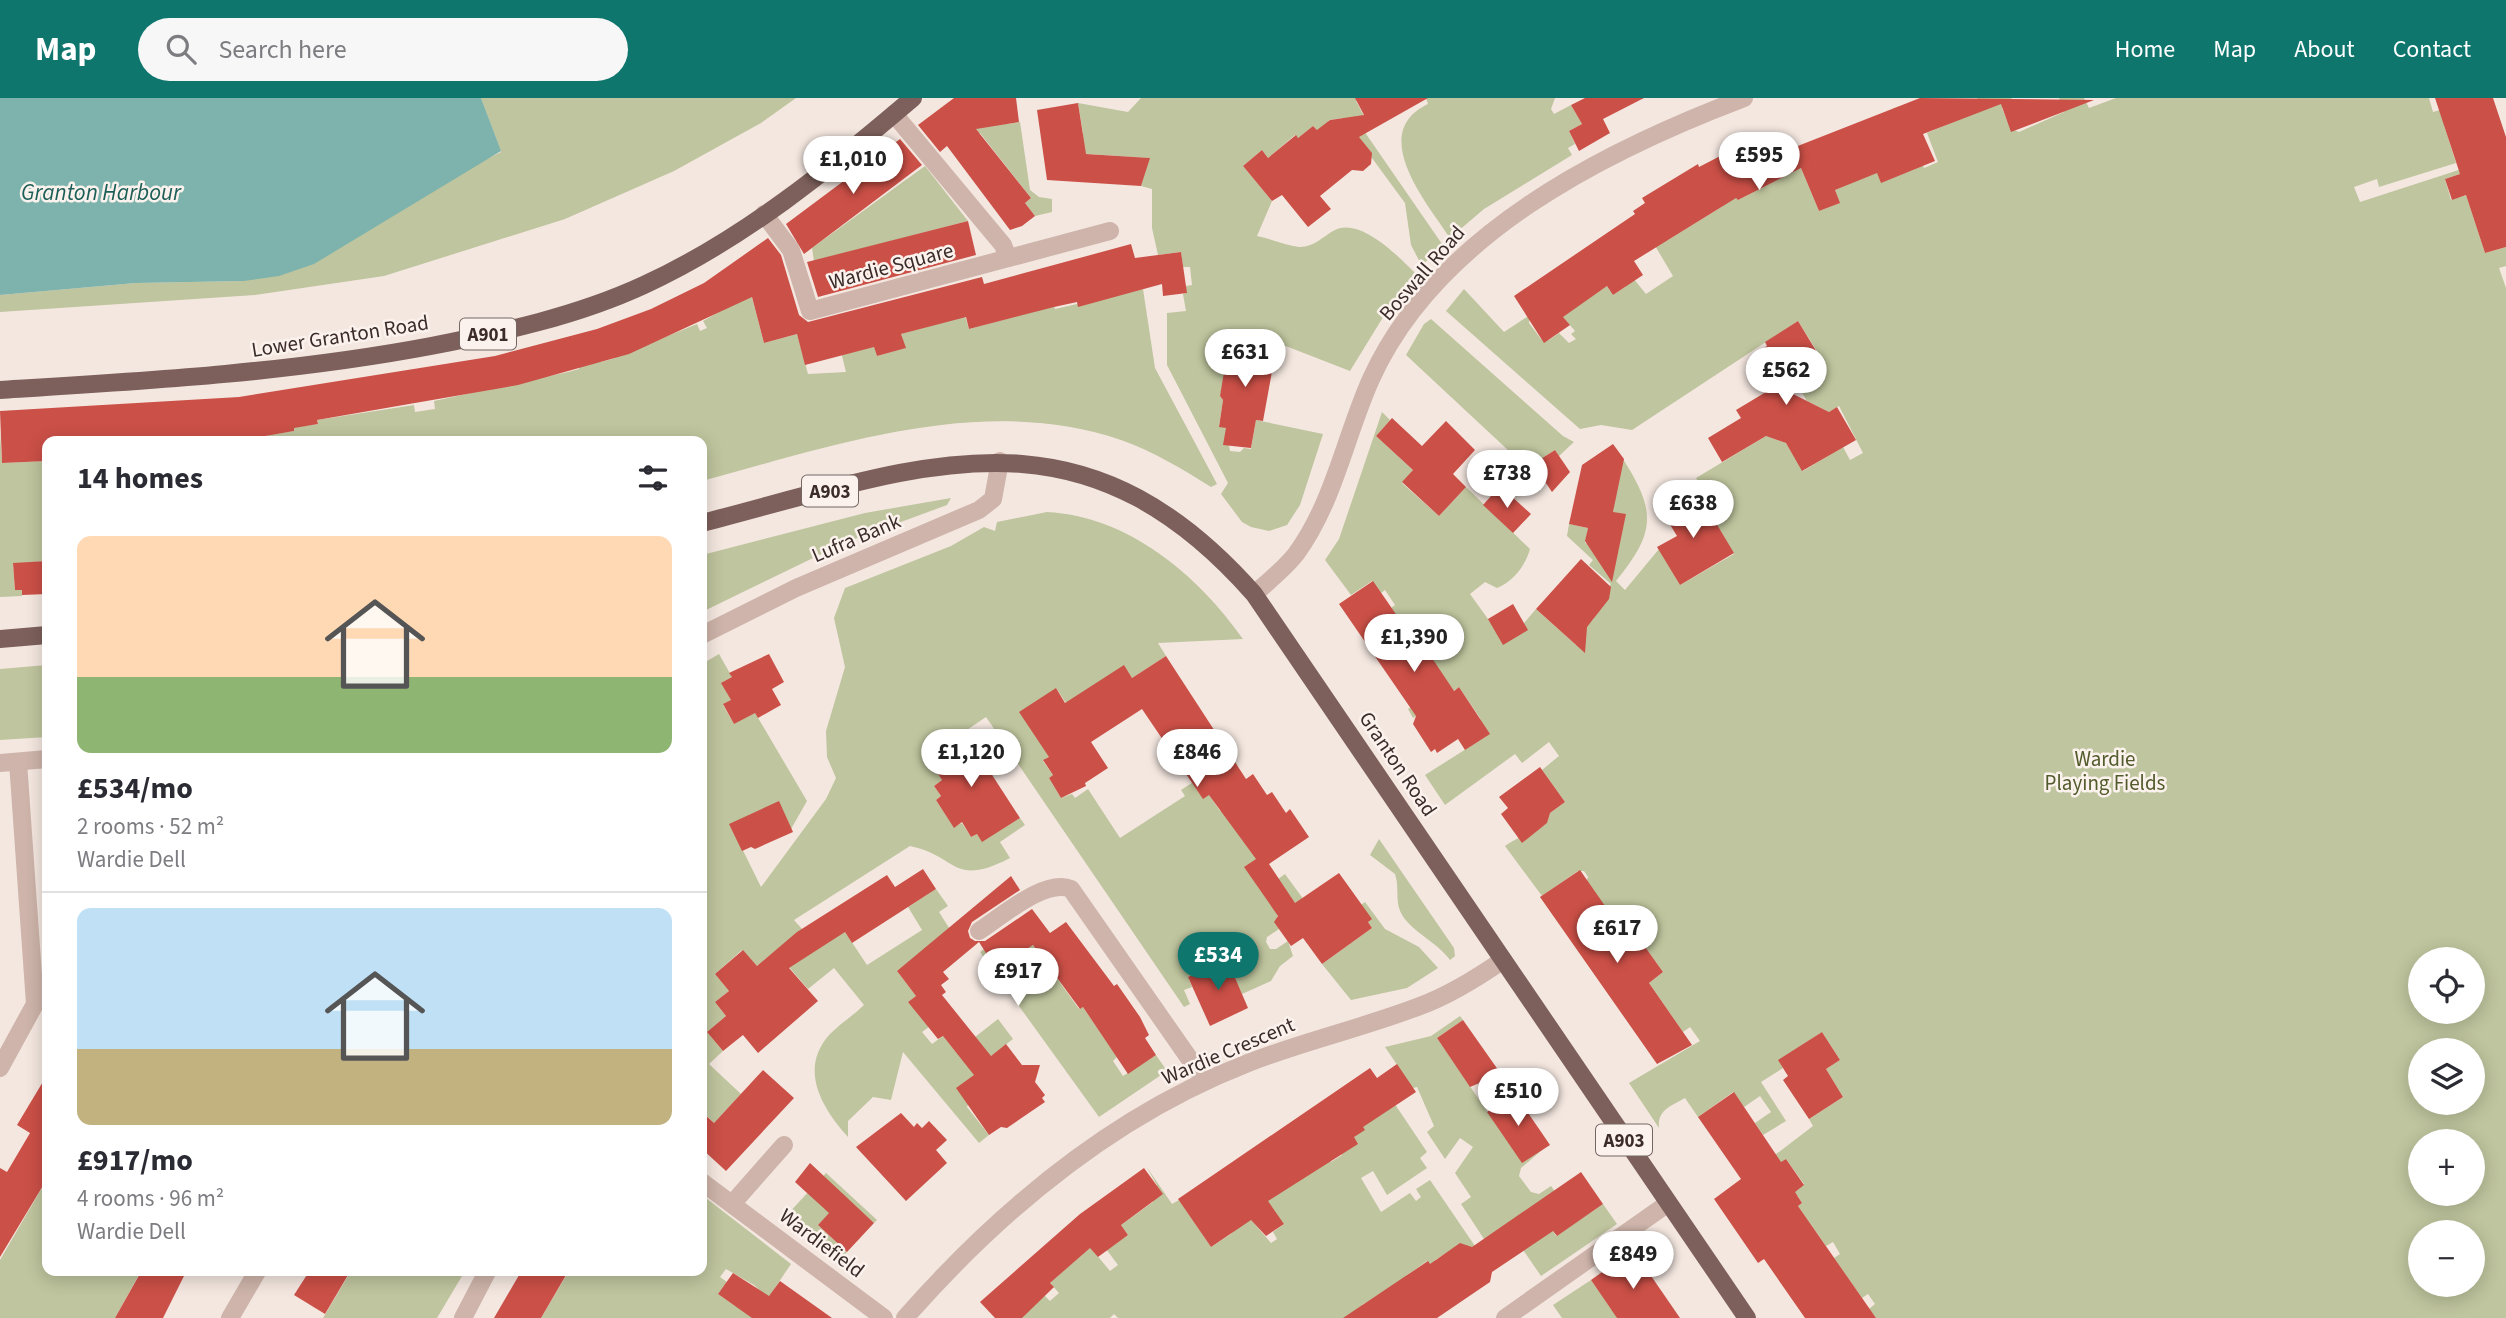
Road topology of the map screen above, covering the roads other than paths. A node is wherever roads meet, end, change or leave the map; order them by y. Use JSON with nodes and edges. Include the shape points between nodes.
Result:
{"nodes":[{"id":1,"x":913,"y":98,"type":"edge"},
{"id":2,"x":1744,"y":98,"type":"edge"},
{"id":3,"x":894,"y":114,"type":"junction"},
{"id":4,"x":764,"y":214,"type":"junction"},
{"id":5,"x":1110,"y":231,"type":"dead end"},
{"id":6,"x":1008,"y":258,"type":"junction"},
{"id":7,"x":0,"y":390,"type":"edge"},
{"id":8,"x":1000,"y":461,"type":"junction"},
{"id":9,"x":707,"y":522,"type":"edge"},
{"id":10,"x":1254,"y":594,"type":"junction"},
{"id":11,"x":707,"y":632,"type":"edge"},
{"id":12,"x":42,"y":635,"type":"edge"},
{"id":13,"x":0,"y":639,"type":"edge"},
{"id":14,"x":42,"y":760,"type":"edge"},
{"id":15,"x":9,"y":762,"type":"edge"},
{"id":16,"x":979,"y":932,"type":"dead end"},
{"id":17,"x":1503,"y":960,"type":"junction"},
{"id":18,"x":0,"y":1068,"type":"edge"},
{"id":19,"x":1205,"y":1081,"type":"junction"},
{"id":20,"x":784,"y":1145,"type":"dead end"},
{"id":21,"x":707,"y":1186,"type":"edge"},
{"id":22,"x":732,"y":1204,"type":"junction"},
{"id":23,"x":1668,"y":1204,"type":"junction"},
{"id":24,"x":254,"y":1276,"type":"edge"},
{"id":25,"x":485,"y":1276,"type":"edge"},
{"id":26,"x":230,"y":1318,"type":"edge"},
{"id":27,"x":463,"y":1318,"type":"edge"},
{"id":28,"x":884,"y":1318,"type":"edge"},
{"id":29,"x":905,"y":1318,"type":"edge"},
{"id":30,"x":1505,"y":1318,"type":"edge"},
{"id":31,"x":1747,"y":1318,"type":"edge"}],
"edges":[{"from":1,"to":3,"type":"main road","name":"Lower Granton Road","number":"A901"},
{"from":2,"to":10,"type":"street","name":"Boswall Road","via":[[1638,145],[1540,198],[1489,233],[1451,269],[1405,324],[1377,369],[1307,538]]},
{"from":3,"to":4,"type":"main road","name":"Lower Granton Road","number":"A901"},
{"from":3,"to":6,"type":"street","via":[[1003,245]]},
{"from":4,"to":6,"type":"street","name":"Wardie Square","via":[[792,250],[810,311]]},
{"from":4,"to":7,"type":"main road","name":"Lower Granton Road","number":"A901","via":[[687,262],[625,293],[468,339],[264,372]]},
{"from":5,"to":6,"type":"street","name":"Wardie Square"},
{"from":8,"to":9,"type":"main road","name":"Granton Road","number":"A903","via":[[926,469]]},
{"from":8,"to":10,"type":"main road","name":"Granton Road","number":"A903","via":[[1036,463],[1132,493],[1193,533]]},
{"from":8,"to":11,"type":"street","name":"Lufra Bank","via":[[993,499],[979,510],[772,599]]},
{"from":10,"to":17,"type":"main road","name":"Granton Road","number":"A903"},
{"from":12,"to":13,"type":"main road"},
{"from":14,"to":15,"type":"street"},
{"from":15,"to":18,"type":"street","via":[[35,1004]]},
{"from":16,"to":19,"type":"street","via":[[1045,889],[1064,886],[1071,890]]},
{"from":17,"to":19,"type":"street","name":"Wardie Crescent","via":[[1422,1005]]},
{"from":17,"to":23,"type":"main road","name":"Granton Road","number":"A903"},
{"from":19,"to":29,"type":"street","name":"Wardie Crescent","via":[[1112,1135],[1037,1191],[952,1266]]},
{"from":20,"to":22,"type":"street"},
{"from":21,"to":22,"type":"street","name":"Wardiefield"},
{"from":22,"to":28,"type":"street","name":"Wardiefield"},
{"from":23,"to":30,"type":"street"},
{"from":23,"to":31,"type":"main road","name":"Granton Road","number":"A903"},
{"from":24,"to":26,"type":"street"},
{"from":25,"to":27,"type":"street"}]}
